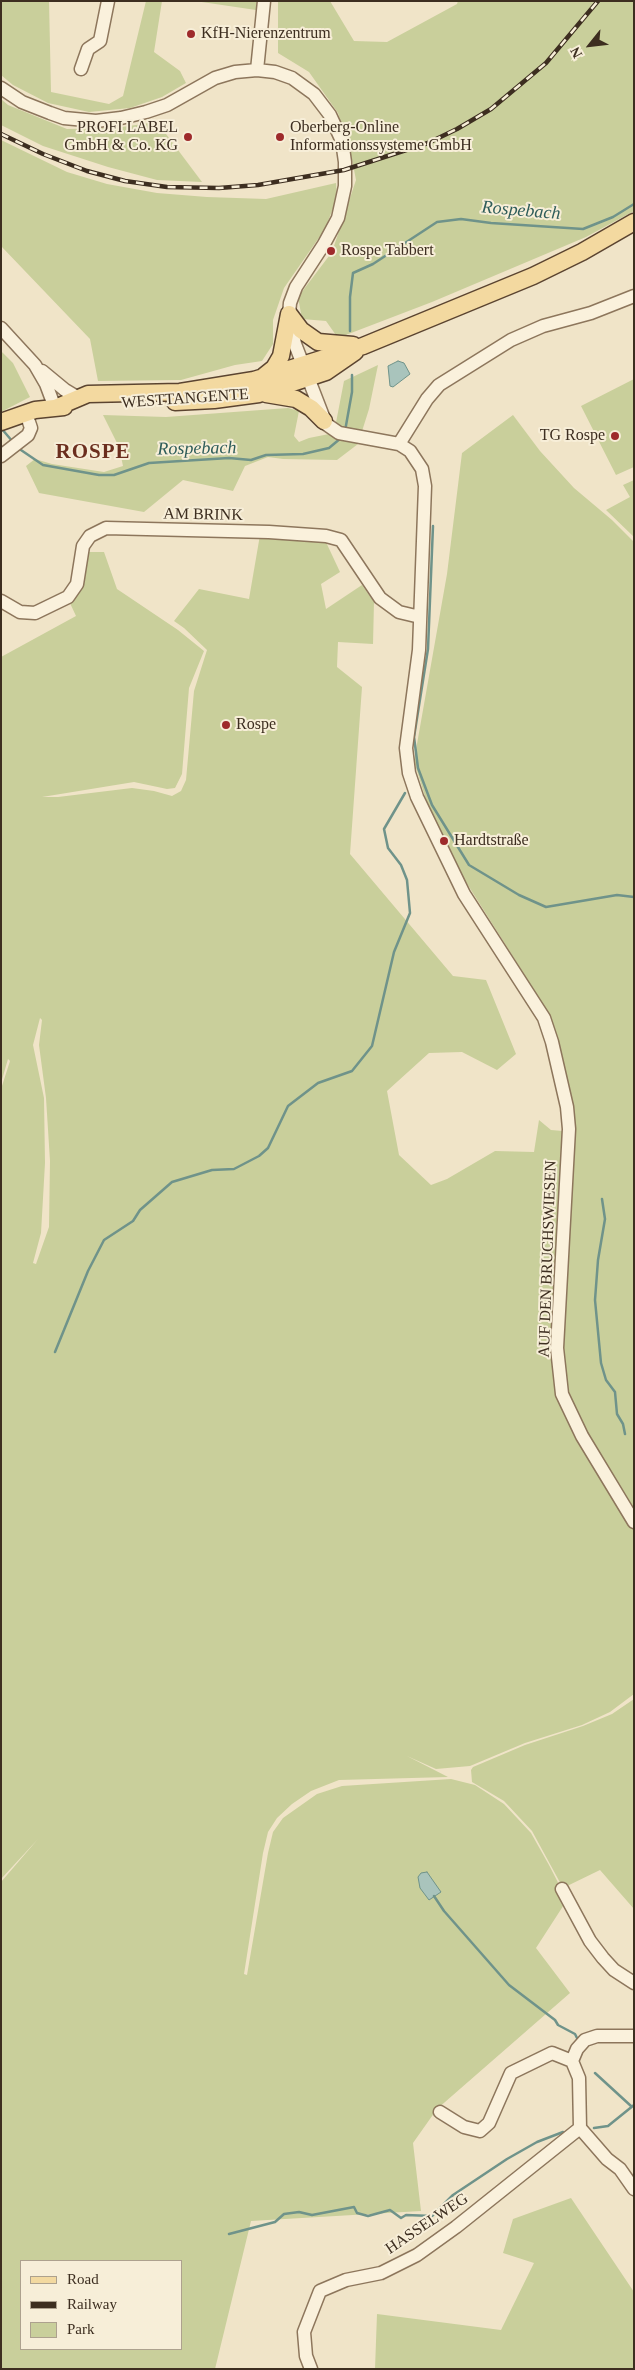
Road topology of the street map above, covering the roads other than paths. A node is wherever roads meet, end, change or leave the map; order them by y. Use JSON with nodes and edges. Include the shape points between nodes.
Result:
{"nodes":[{"id":1,"x":108,"y":1,"type":"edge"},
{"id":2,"x":264,"y":1,"type":"edge"},
{"id":3,"x":81,"y":69,"type":"dead end"},
{"id":4,"x":257,"y":70,"type":"junction"},
{"id":5,"x":1,"y":88,"type":"edge"},
{"id":6,"x":634,"y":222,"type":"edge"},
{"id":7,"x":634,"y":296,"type":"edge"},
{"id":8,"x":289,"y":314,"type":"junction"},
{"id":9,"x":1,"y":328,"type":"edge"},
{"id":10,"x":363,"y":346,"type":"junction"},
{"id":11,"x":35,"y":365,"type":"junction"},
{"id":12,"x":305,"y":372,"type":"junction"},
{"id":13,"x":263,"y":377,"type":"junction"},
{"id":14,"x":259,"y":394,"type":"junction"},
{"id":15,"x":80,"y":399,"type":"junction"},
{"id":16,"x":55,"y":408,"type":"junction"},
{"id":17,"x":3,"y":421,"type":"edge"},
{"id":18,"x":324,"y":421,"type":"junction"},
{"id":19,"x":29,"y":422,"type":"dead end"},
{"id":20,"x":399,"y":444,"type":"junction"},
{"id":21,"x":6,"y":452,"type":"edge"},
{"id":22,"x":1,"y":601,"type":"edge"},
{"id":23,"x":420,"y":617,"type":"junction"},
{"id":24,"x":634,"y":1522,"type":"edge"},
{"id":25,"x":562,"y":1889,"type":"dead end"},
{"id":26,"x":634,"y":1983,"type":"edge"},
{"id":27,"x":634,"y":2036,"type":"edge"},
{"id":28,"x":572,"y":2061,"type":"junction"},
{"id":29,"x":440,"y":2112,"type":"dead end"},
{"id":30,"x":580,"y":2128,"type":"junction"},
{"id":31,"x":634,"y":2189,"type":"edge"},
{"id":32,"x":311,"y":2369,"type":"edge"}],
"edges":[{"from":1,"to":3,"type":"street","via":[[100,41],[88,49]]},
{"from":2,"to":4,"type":"street"},
{"from":4,"to":5,"type":"street","via":[[215,78],[167,105],[146,112],[96,121],[64,118],[22,102]]},
{"from":4,"to":8,"type":"street","via":[[292,78],[314,94],[330,115],[342,141],[345,162],[345,186],[338,218],[296,287]]},
{"from":6,"to":10,"type":"main road","name":"WESTTANGENTE","via":[[533,276]]},
{"from":7,"to":20,"type":"street","via":[[511,340],[439,385]]},
{"from":8,"to":10,"type":"main road","via":[[301,330],[318,342]]},
{"from":8,"to":12,"type":"street","via":[[294,344]]},
{"from":8,"to":13,"type":"main road","via":[[281,356]]},
{"from":9,"to":11,"type":"street"},
{"from":10,"to":12,"type":"main road","name":"WESTTANGENTE"},
{"from":11,"to":15,"type":"street"},
{"from":11,"to":16,"type":"street"},
{"from":12,"to":13,"type":"main road","name":"WESTTANGENTE"},
{"from":12,"to":14,"type":"main road","name":"WESTTANGENTE"},
{"from":12,"to":18,"type":"street"},
{"from":13,"to":15,"type":"main road","name":"WESTTANGENTE","via":[[180,392],[94,393]]},
{"from":14,"to":16,"type":"main road","name":"WESTTANGENTE","via":[[214,400]]},
{"from":14,"to":18,"type":"main road","via":[[296,400],[311,408]]},
{"from":15,"to":16,"type":"main road","name":"WESTTANGENTE"},
{"from":16,"to":17,"type":"main road","name":"WESTTANGENTE","via":[[35,410]]},
{"from":18,"to":20,"type":"street","via":[[345,434]]},
{"from":19,"to":21,"type":"street","via":[[28,436]]},
{"from":20,"to":23,"type":"street","via":[[417,458],[425,486]]},
{"from":22,"to":23,"type":"street","name":"AM BRINK","via":[[20,612],[35,613],[68,597],[78,584],[83,546],[90,536],[106,528],[269,532],[341,540],[380,598],[400,612]]},
{"from":23,"to":24,"type":"street","name":"AUF DEN BRUCHSWIESEN","via":[[419,650],[406,748],[409,774],[464,894],[544,1018],[552,1042],[569,1129],[557,1348],[562,1394],[582,1436]]},
{"from":25,"to":26,"type":"street","via":[[603,1958]]},
{"from":27,"to":28,"type":"street","via":[[597,2036],[586,2040]]},
{"from":28,"to":29,"type":"street","via":[[552,2053],[512,2073],[489,2123],[480,2131],[464,2127]]},
{"from":28,"to":30,"type":"street","via":[[579,2078]]},
{"from":30,"to":31,"type":"street","via":[[620,2169]]},
{"from":30,"to":32,"type":"street","name":"HASSELWEG","via":[[416,2255],[381,2273],[346,2280],[320,2291],[304,2332]]}]}
